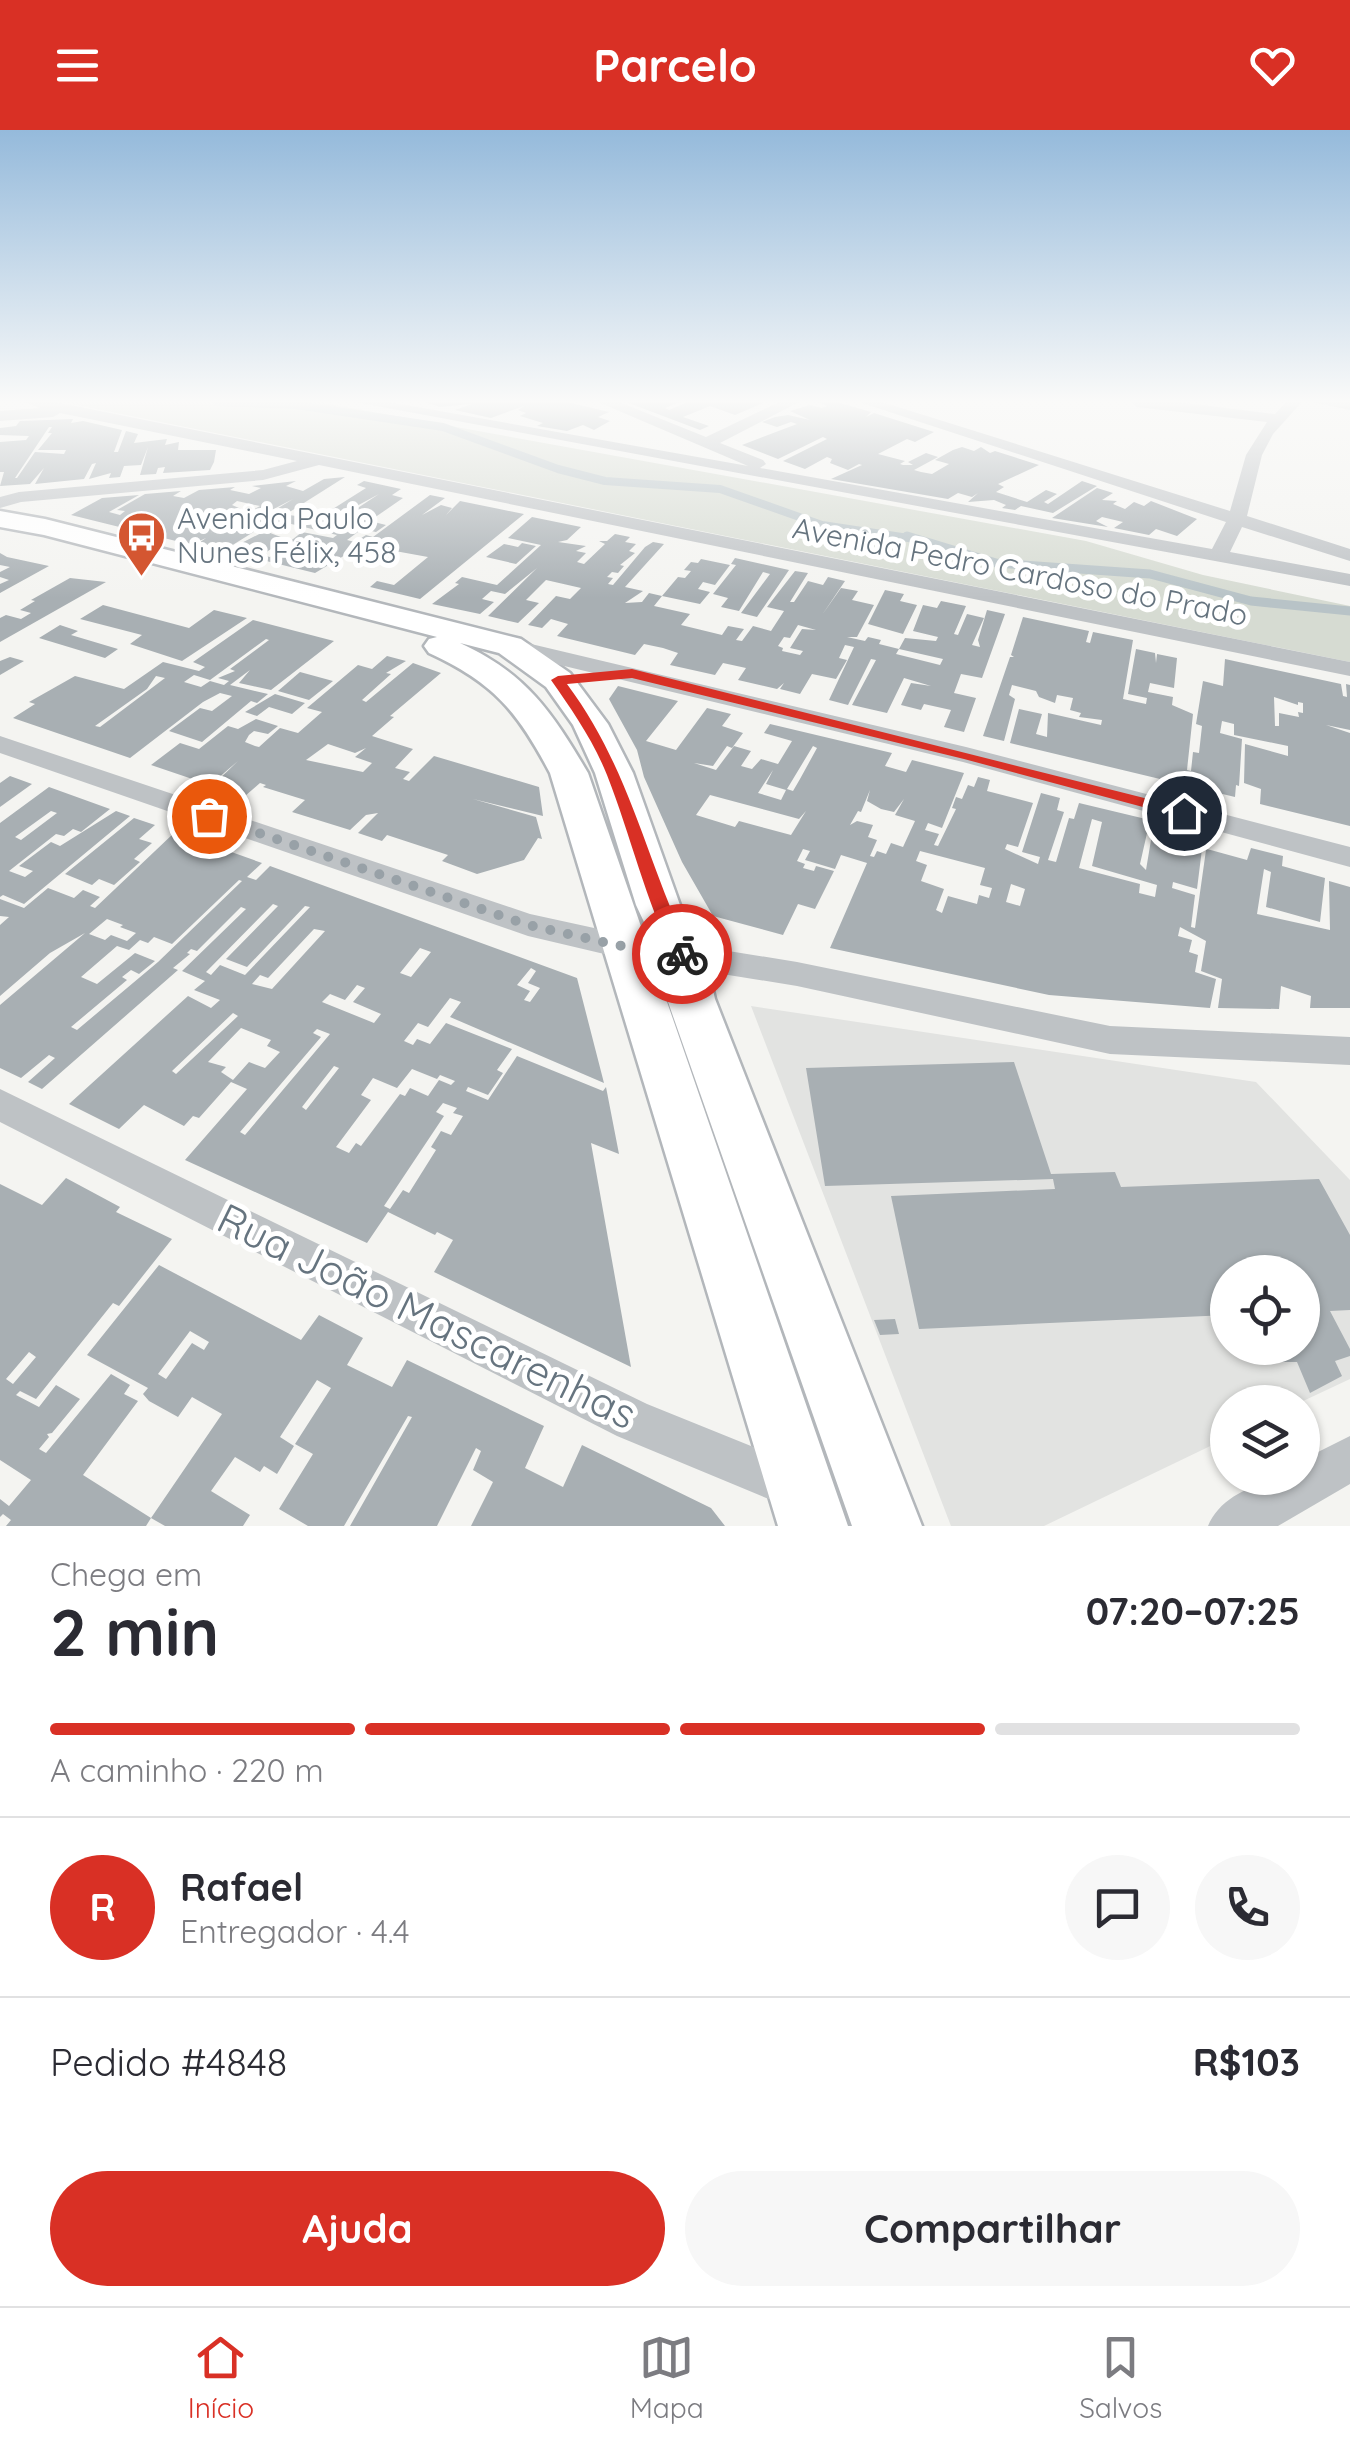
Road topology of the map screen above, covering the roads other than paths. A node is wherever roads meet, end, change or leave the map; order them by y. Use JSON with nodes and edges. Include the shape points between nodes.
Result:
{"nodes":[{"id":1,"x":293,"y":467,"type":"edge"},
{"id":2,"x":345,"y":467,"type":"edge"},
{"id":3,"x":720,"y":467,"type":"edge"},
{"id":4,"x":764,"y":467,"type":"edge"},
{"id":5,"x":1073,"y":467,"type":"edge"},
{"id":6,"x":1251,"y":467,"type":"edge"},
{"id":7,"x":792,"y":480,"type":"junction"},
{"id":8,"x":55,"y":494,"type":"junction"},
{"id":9,"x":3,"y":513,"type":"edge"},
{"id":10,"x":1237,"y":519,"type":"junction"},
{"id":11,"x":1350,"y":555,"type":"edge"},
{"id":12,"x":1217,"y":558,"type":"junction"},
{"id":13,"x":1350,"y":580,"type":"edge"},
{"id":14,"x":449,"y":639,"type":"junction"},
{"id":15,"x":510,"y":646,"type":"junction"},
{"id":16,"x":1350,"y":669,"type":"edge"},
{"id":17,"x":632,"y":674,"type":"junction"},
{"id":18,"x":558,"y":680,"type":"junction"},
{"id":19,"x":0,"y":744,"type":"edge"},
{"id":20,"x":1350,"y":857,"type":"edge"},
{"id":21,"x":624,"y":946,"type":"junction"},
{"id":22,"x":682,"y":954,"type":"junction"},
{"id":23,"x":1350,"y":1051,"type":"edge"},
{"id":24,"x":0,"y":1105,"type":"edge"},
{"id":25,"x":862,"y":1456,"type":"junction"},
{"id":26,"x":1350,"y":1459,"type":"edge"},
{"id":27,"x":798,"y":1476,"type":"junction"},
{"id":28,"x":813,"y":1526,"type":"edge"},
{"id":29,"x":886,"y":1526,"type":"edge"},
{"id":30,"x":1232,"y":1526,"type":"edge"}],
"edges":[{"from":1,"to":8,"type":"street","via":[[263,476]]},
{"from":2,"to":16,"type":"street","name":"Avenida Pedro Cardoso do Prado"},
{"from":3,"to":7,"type":"street"},
{"from":4,"to":7,"type":"street"},
{"from":5,"to":10,"type":"street"},
{"from":6,"to":10,"type":"street"},
{"from":7,"to":12,"type":"street"},
{"from":8,"to":9,"type":"street"},
{"from":8,"to":9,"type":"street"},
{"from":9,"to":14,"type":"main road"},
{"from":10,"to":11,"type":"street"},
{"from":10,"to":12,"type":"street"},
{"from":12,"to":13,"type":"street"},
{"from":14,"to":15,"type":"main road"},
{"from":14,"to":21,"type":"main road","via":[[531,704],[569,773]]},
{"from":15,"to":17,"type":"street"},
{"from":15,"to":18,"type":"main road"},
{"from":17,"to":18,"type":"street"},
{"from":17,"to":20,"type":"street"},
{"from":18,"to":22,"type":"main road","via":[[614,774],[658,905]]},
{"from":19,"to":21,"type":"street","via":[[528,925]]},
{"from":21,"to":22,"type":"street"},
{"from":21,"to":27,"type":"main road"},
{"from":22,"to":23,"type":"street","via":[[1110,1040]]},
{"from":22,"to":25,"type":"main road","via":[[691,999]]},
{"from":24,"to":27,"type":"street","name":"Rua João Mascarenhas","via":[[633,1420],[783,1482]]},
{"from":25,"to":27,"type":"street","name":"Rua João Mascarenhas"},
{"from":25,"to":29,"type":"main road"},
{"from":26,"to":30,"type":"street"},
{"from":27,"to":28,"type":"main road"}]}
